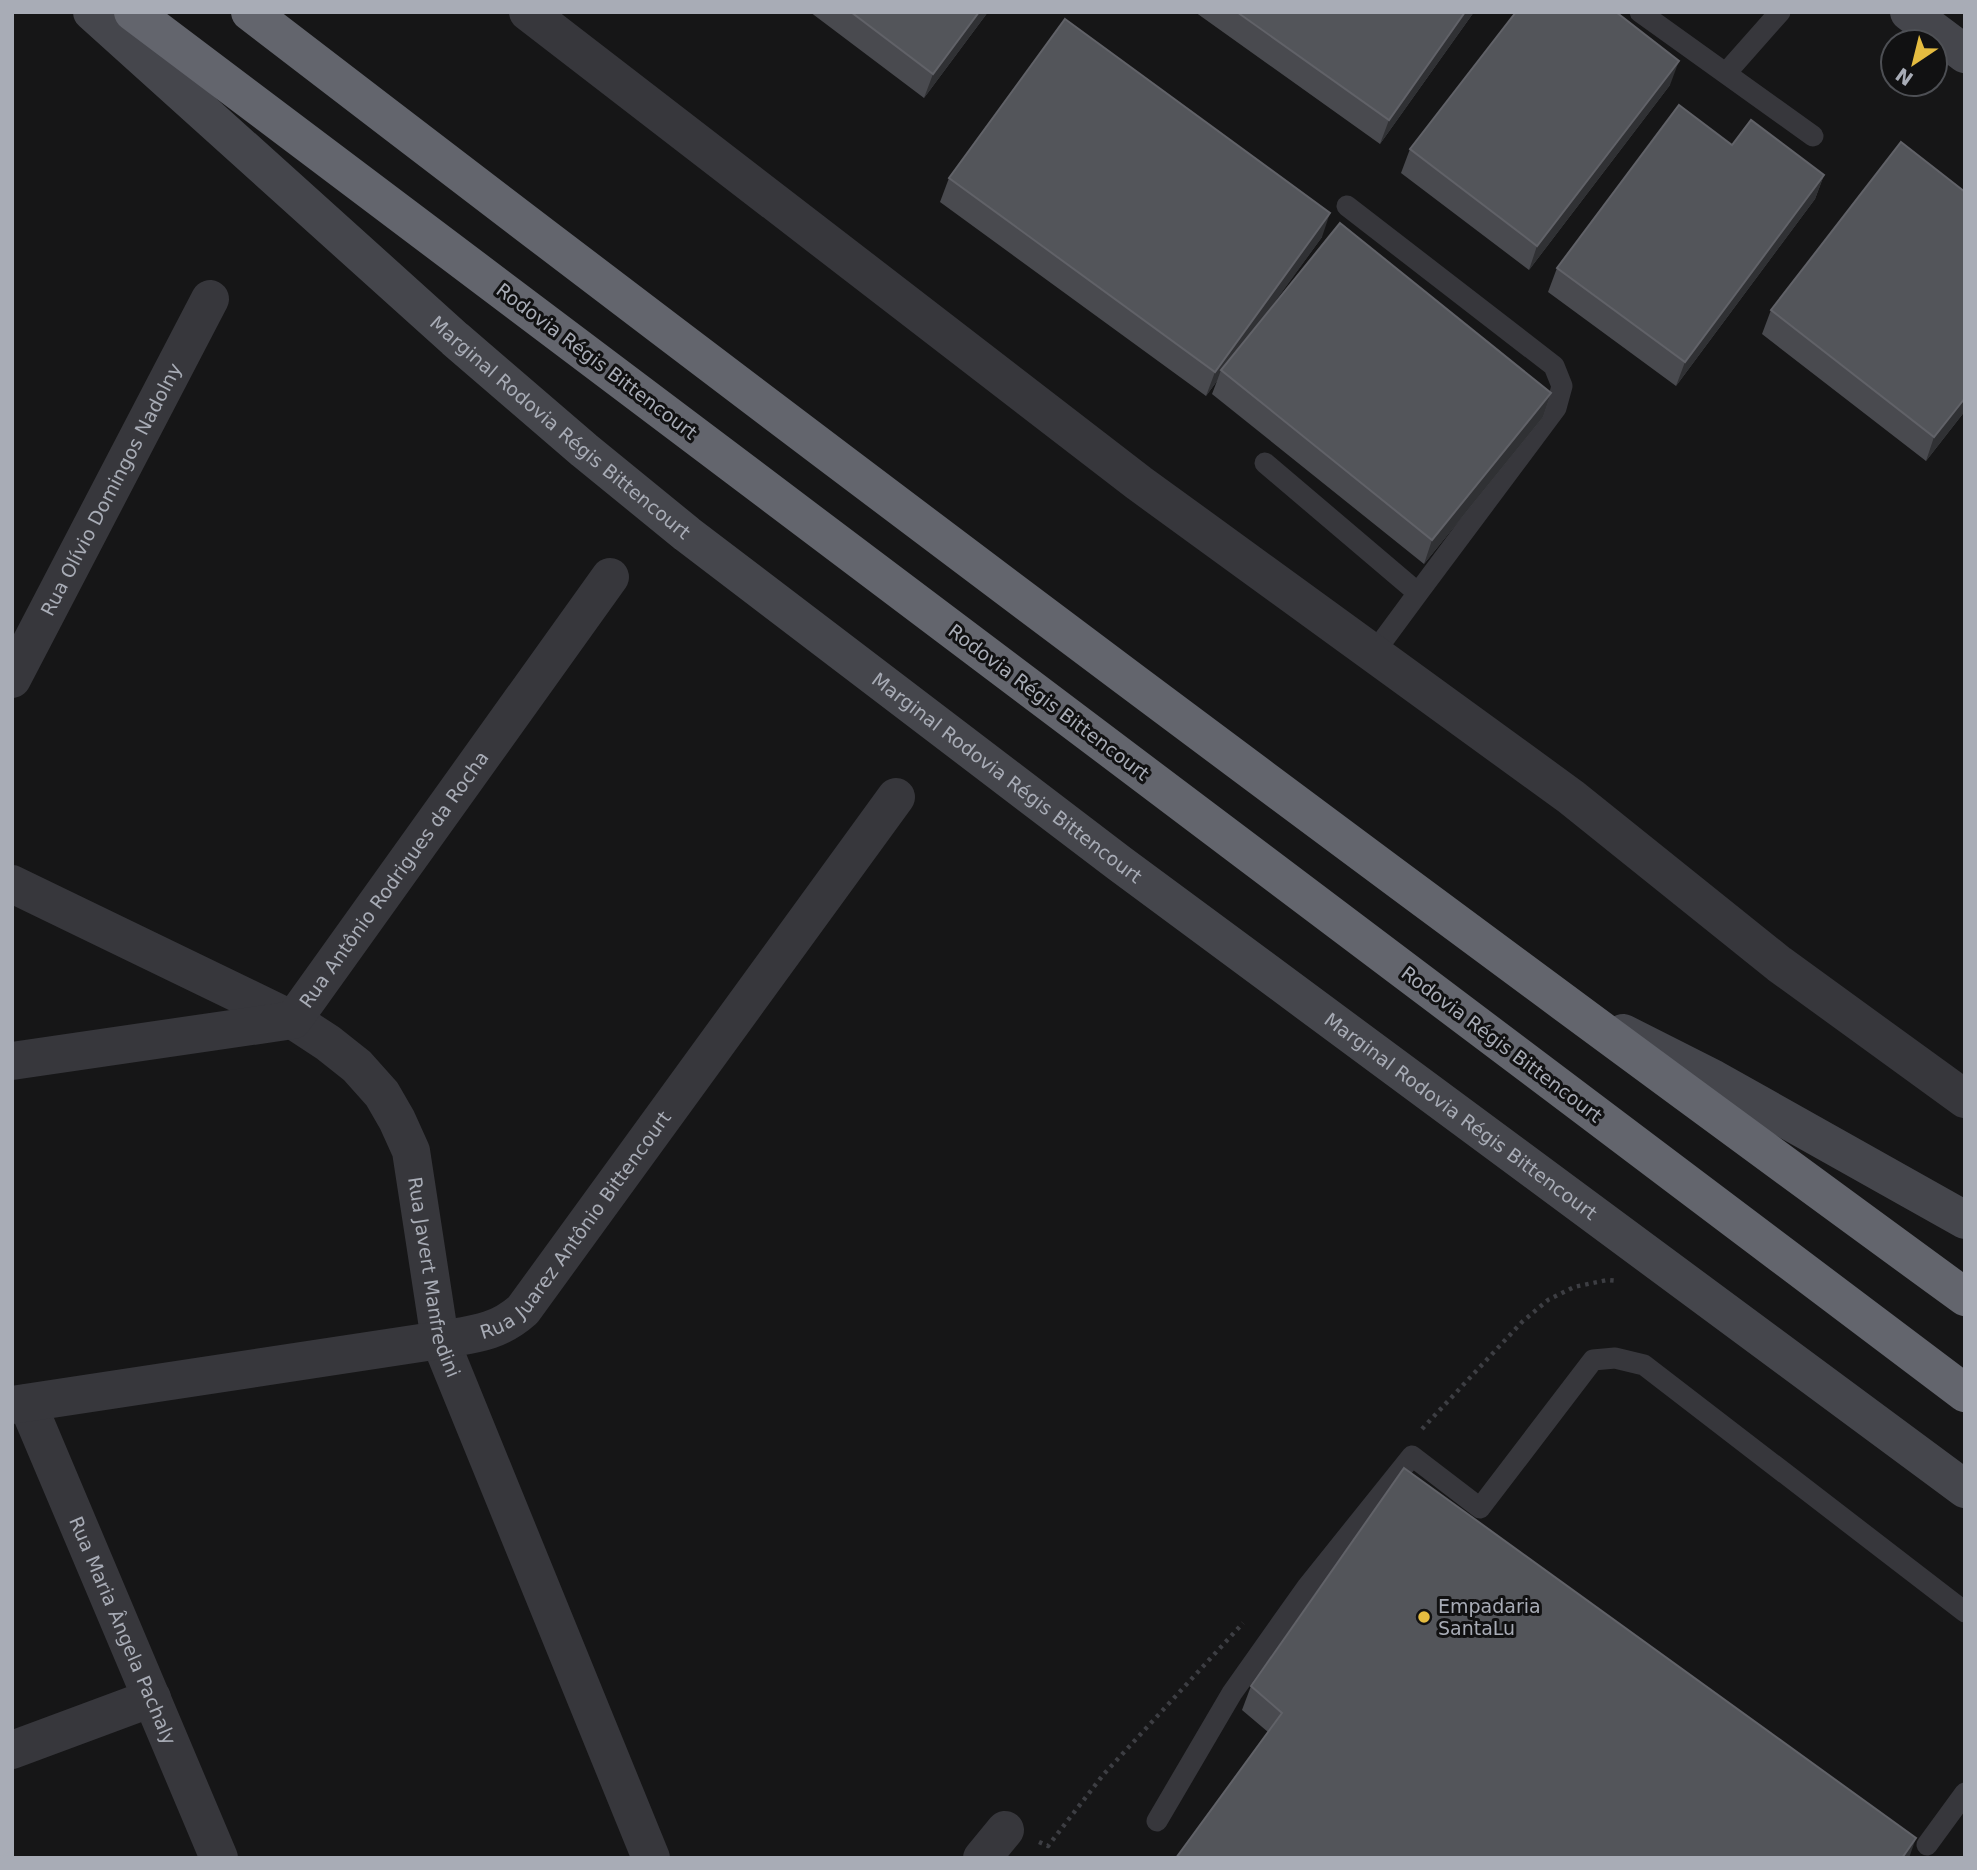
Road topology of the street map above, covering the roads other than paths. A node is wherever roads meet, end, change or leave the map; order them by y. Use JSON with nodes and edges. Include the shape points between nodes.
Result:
{"nodes":[{"id":1,"x":92,"y":12,"type":"edge"},
{"id":2,"x":133,"y":12,"type":"edge"},
{"id":3,"x":250,"y":12,"type":"edge"},
{"id":4,"x":528,"y":12,"type":"edge"},
{"id":5,"x":1640,"y":12,"type":"edge"},
{"id":6,"x":1780,"y":12,"type":"edge"},
{"id":7,"x":1909,"y":12,"type":"edge"},
{"id":8,"x":1965,"y":54,"type":"edge"},
{"id":9,"x":1726,"y":74,"type":"junction"},
{"id":10,"x":1813,"y":136,"type":"dead end"},
{"id":11,"x":1347,"y":206,"type":"dead end"},
{"id":12,"x":210,"y":299,"type":"dead end"},
{"id":13,"x":1265,"y":463,"type":"dead end"},
{"id":14,"x":610,"y":577,"type":"dead end"},
{"id":15,"x":1418,"y":593,"type":"junction"},
{"id":16,"x":1373,"y":654,"type":"junction"},
{"id":17,"x":12,"y":679,"type":"edge"},
{"id":18,"x":896,"y":797,"type":"dead end"},
{"id":19,"x":12,"y":884,"type":"edge"},
{"id":20,"x":1559,"y":1001,"type":"junction"},
{"id":21,"x":293,"y":1020,"type":"junction"},
{"id":22,"x":12,"y":1061,"type":"edge"},
{"id":23,"x":1965,"y":1099,"type":"edge"},
{"id":24,"x":1965,"y":1220,"type":"edge"},
{"id":25,"x":1965,"y":1297,"type":"edge"},
{"id":26,"x":440,"y":1340,"type":"junction"},
{"id":27,"x":1965,"y":1393,"type":"edge"},
{"id":28,"x":19,"y":1404,"type":"edge"},
{"id":29,"x":1965,"y":1489,"type":"edge"},
{"id":30,"x":1965,"y":1612,"type":"edge"},
{"id":31,"x":152,"y":1698,"type":"junction"},
{"id":32,"x":12,"y":1750,"type":"edge"},
{"id":33,"x":1965,"y":1793,"type":"edge"},
{"id":34,"x":1157,"y":1821,"type":"dead end"},
{"id":35,"x":1927,"y":1845,"type":"dead end"},
{"id":36,"x":219,"y":1858,"type":"edge"},
{"id":37,"x":651,"y":1858,"type":"edge"}],
"edges":[{"from":1,"to":29,"type":"main road","name":"Marginal Rodovia Régis Bittencourt","via":[[455,339],[687,534],[1119,863]]},
{"from":2,"to":27,"type":"highway","name":"Rodovia Régis Bittencourt"},
{"from":3,"to":20,"type":"highway"},
{"from":4,"to":16,"type":"street","via":[[1139,483]]},
{"from":5,"to":9,"type":"lane"},
{"from":6,"to":9,"type":"lane"},
{"from":7,"to":8,"type":"main road"},
{"from":9,"to":10,"type":"lane"},
{"from":11,"to":15,"type":"lane","via":[[1554,366],[1562,387],[1556,408]]},
{"from":12,"to":17,"type":"street","name":"Rua Olívio Domingos Nadolny"},
{"from":13,"to":15,"type":"lane"},
{"from":14,"to":21,"type":"street","name":"Rua Antônio Rodrigues da Rocha"},
{"from":15,"to":16,"type":"lane"},
{"from":16,"to":23,"type":"street","via":[[1571,797],[1779,964]]},
{"from":18,"to":26,"type":"street","name":"Rua Juarez Antônio Bittencourt","via":[[523,1310],[489,1332]]},
{"from":19,"to":21,"type":"street","name":"Rua Javert Manfredini"},
{"from":20,"to":24,"type":"main road","via":[[1714,1079]]},
{"from":20,"to":25,"type":"highway"},
{"from":21,"to":22,"type":"street","name":"Rua Antônio Rodrigues da Rocha"},
{"from":21,"to":26,"type":"street","name":"Rua Javert Manfredini","via":[[357,1066],[382,1094],[411,1150]]},
{"from":26,"to":28,"type":"street","name":"Rua Juarez Antônio Bittencourt"},
{"from":26,"to":37,"type":"street","name":"Rua Javert Manfredini"},
{"from":28,"to":31,"type":"street","name":"Rua Maria Ângela Pachaly"},
{"from":30,"to":34,"type":"lane","via":[[1644,1365],[1615,1358],[1593,1360],[1480,1508],[1412,1455],[1307,1587],[1232,1693]]},
{"from":31,"to":32,"type":"street"},
{"from":31,"to":36,"type":"street","name":"Rua Maria Ângela Pachaly"},
{"from":33,"to":35,"type":"lane"}]}
